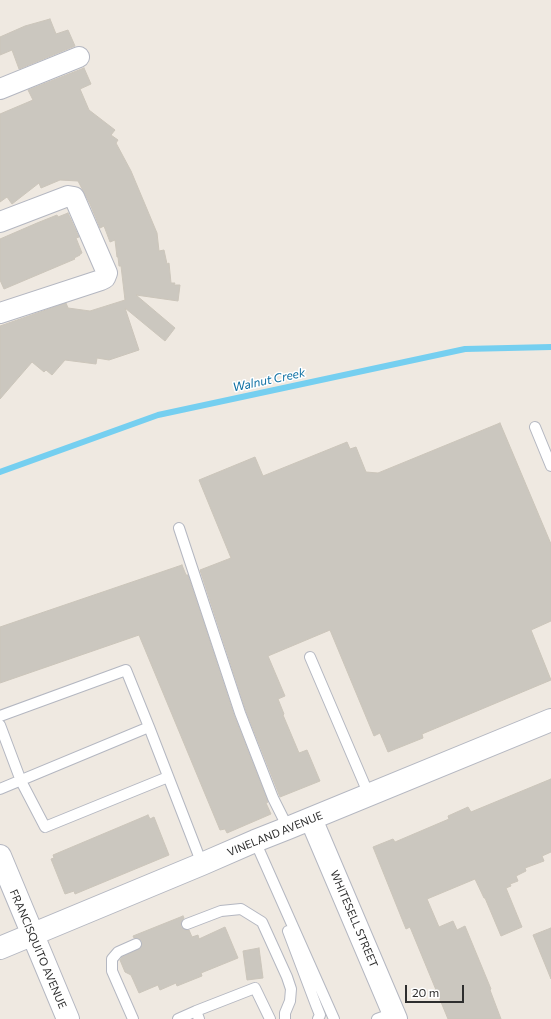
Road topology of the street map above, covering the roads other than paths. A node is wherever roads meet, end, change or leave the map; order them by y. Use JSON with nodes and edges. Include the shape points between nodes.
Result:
{"nodes":[{"id":1,"x":79,"y":57,"type":"dead end"},
{"id":2,"x":0,"y":89,"type":"edge"},
{"id":3,"x":0,"y":222,"type":"edge"},
{"id":4,"x":0,"y":312,"type":"edge"},
{"id":5,"x":535,"y":427,"type":"dead end"},
{"id":6,"x":551,"y":466,"type":"edge"},
{"id":7,"x":179,"y":528,"type":"dead end"},
{"id":8,"x":310,"y":657,"type":"dead end"},
{"id":9,"x":0,"y":716,"type":"edge"},
{"id":10,"x":551,"y":720,"type":"edge"},
{"id":11,"x":0,"y":725,"type":"edge"},
{"id":12,"x":149,"y":727,"type":"junction"},
{"id":13,"x":168,"y":777,"type":"junction"},
{"id":14,"x":21,"y":781,"type":"junction"},
{"id":15,"x":0,"y":789,"type":"edge"},
{"id":16,"x":369,"y":795,"type":"junction"},
{"id":17,"x":311,"y":819,"type":"junction"},
{"id":18,"x":288,"y":828,"type":"junction"},
{"id":19,"x":255,"y":841,"type":"junction"},
{"id":20,"x":0,"y":856,"type":"edge"},
{"id":21,"x":202,"y":864,"type":"junction"},
{"id":22,"x":289,"y":918,"type":"junction"},
{"id":23,"x":187,"y":924,"type":"dead end"},
{"id":24,"x":33,"y":935,"type":"junction"},
{"id":25,"x":136,"y":944,"type":"dead end"},
{"id":26,"x":0,"y":948,"type":"edge"},
{"id":27,"x":290,"y":1002,"type":"junction"},
{"id":28,"x":198,"y":1015,"type":"edge"},
{"id":29,"x":389,"y":1017,"type":"edge"},
{"id":30,"x":68,"y":1019,"type":"edge"},
{"id":31,"x":133,"y":1019,"type":"edge"},
{"id":32,"x":178,"y":1019,"type":"edge"},
{"id":33,"x":270,"y":1019,"type":"edge"},
{"id":34,"x":275,"y":1019,"type":"edge"},
{"id":35,"x":285,"y":1019,"type":"edge"},
{"id":36,"x":318,"y":1019,"type":"edge"},
{"id":37,"x":334,"y":1019,"type":"edge"}],
"edges":[{"from":1,"to":2,"type":"street"},
{"from":3,"to":4,"type":"street","via":[[68,196],[74,197],[107,273],[101,280]]},
{"from":5,"to":6,"type":"lane"},
{"from":7,"to":18,"type":"lane","via":[[240,713],[273,798]]},
{"from":8,"to":16,"type":"lane"},
{"from":9,"to":12,"type":"lane","via":[[126,670]]},
{"from":10,"to":16,"type":"street","name":"VINELAND AVENUE"},
{"from":11,"to":14,"type":"lane"},
{"from":12,"to":13,"type":"lane"},
{"from":12,"to":14,"type":"lane"},
{"from":13,"to":14,"type":"lane","via":[[45,827]]},
{"from":13,"to":21,"type":"lane"},
{"from":14,"to":15,"type":"lane"},
{"from":16,"to":17,"type":"street","name":"VINELAND AVENUE"},
{"from":17,"to":18,"type":"street","name":"VINELAND AVENUE"},
{"from":17,"to":29,"type":"street","name":"WHITESELL STREET"},
{"from":18,"to":19,"type":"street","name":"VINELAND AVENUE"},
{"from":19,"to":21,"type":"street","name":"VINELAND AVENUE"},
{"from":19,"to":22,"type":"lane"},
{"from":20,"to":24,"type":"street","name":"FRANCISQUITO AVENUE"},
{"from":21,"to":24,"type":"street","name":"VINELAND AVENUE"},
{"from":22,"to":36,"type":"lane","via":[[287,929],[320,1015]]},
{"from":22,"to":37,"type":"lane"},
{"from":23,"to":27,"type":"lane","via":[[221,911],[240,909],[262,922],[287,977],[291,989]]},
{"from":24,"to":26,"type":"street","name":"VINELAND AVENUE"},
{"from":24,"to":30,"type":"street","name":"FRANCISQUITO AVENUE"},
{"from":25,"to":31,"type":"lane","via":[[118,952],[112,959],[112,971]]},
{"from":27,"to":34,"type":"lane"},
{"from":27,"to":35,"type":"lane"},
{"from":28,"to":32,"type":"lane"},
{"from":28,"to":33,"type":"lane","via":[[255,988]]}]}
